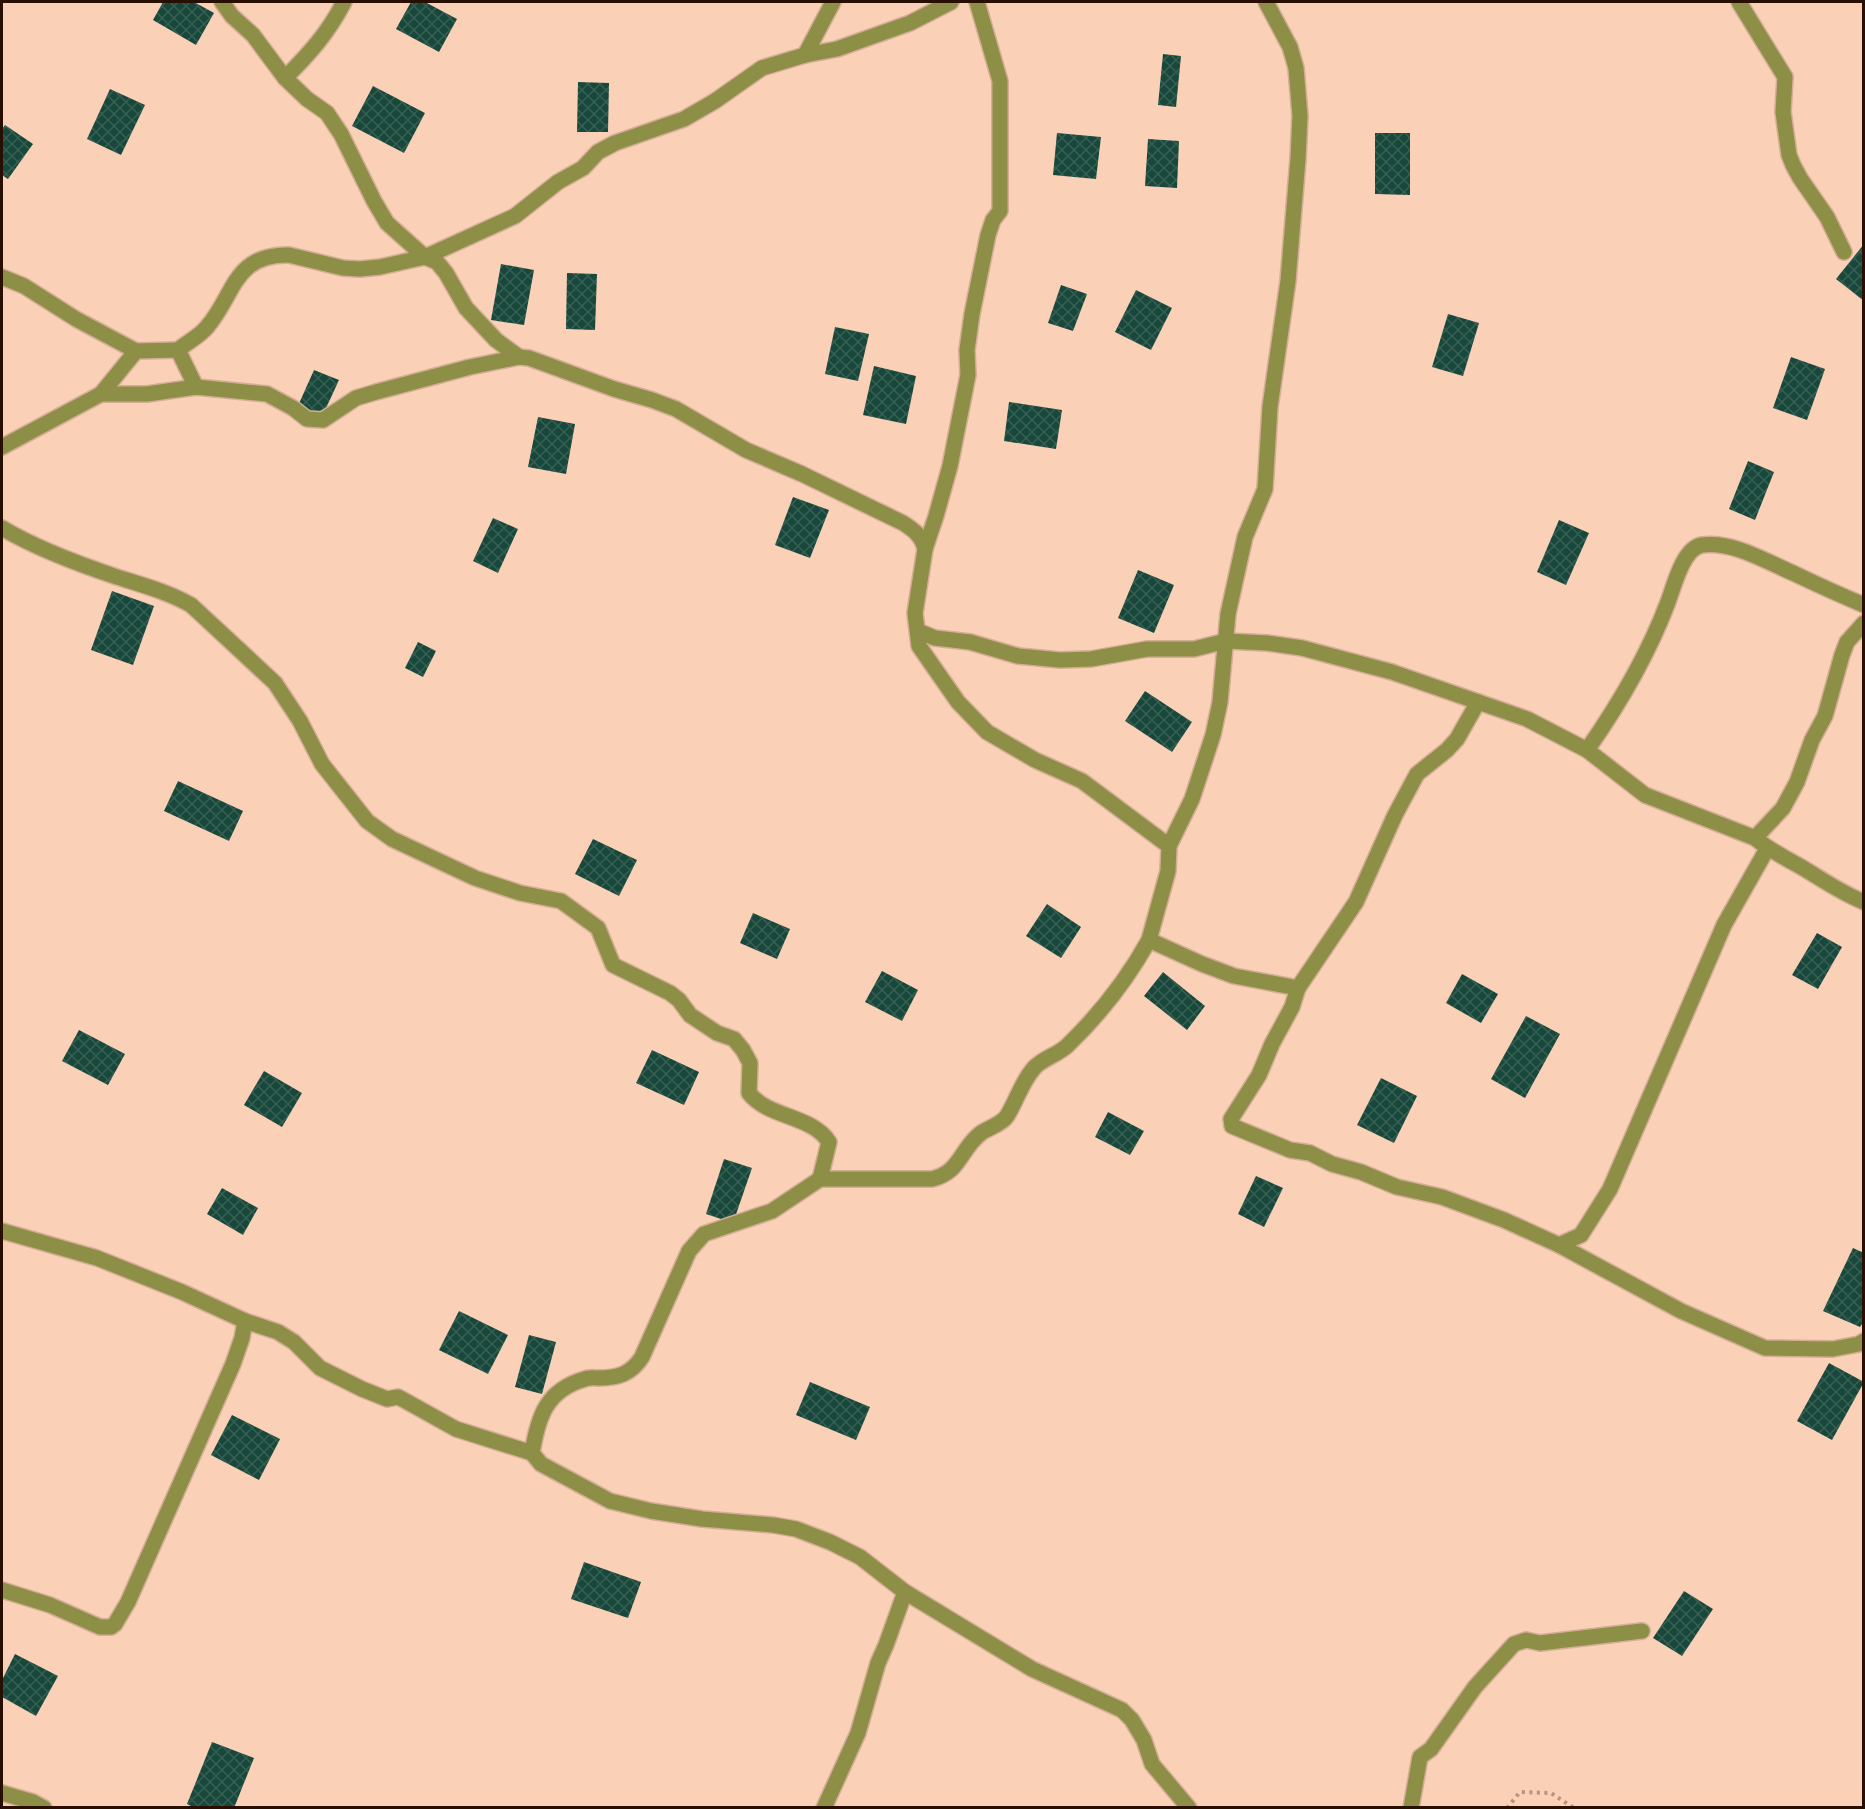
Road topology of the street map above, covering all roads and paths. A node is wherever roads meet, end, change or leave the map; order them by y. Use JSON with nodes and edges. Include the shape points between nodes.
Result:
{"nodes":[{"id":1,"x":222,"y":2,"type":"edge"},
{"id":2,"x":344,"y":2,"type":"edge"},
{"id":3,"x":833,"y":2,"type":"edge"},
{"id":4,"x":951,"y":2,"type":"edge"},
{"id":5,"x":977,"y":2,"type":"edge"},
{"id":6,"x":1266,"y":2,"type":"edge"},
{"id":7,"x":1740,"y":2,"type":"edge"},
{"id":8,"x":805,"y":55,"type":"junction"},
{"id":9,"x":285,"y":78,"type":"junction"},
{"id":10,"x":1844,"y":252,"type":"dead end"},
{"id":11,"x":425,"y":257,"type":"junction"},
{"id":12,"x":2,"y":277,"type":"edge"},
{"id":13,"x":178,"y":350,"type":"junction"},
{"id":14,"x":136,"y":351,"type":"junction"},
{"id":15,"x":519,"y":357,"type":"junction"},
{"id":16,"x":196,"y":387,"type":"junction"},
{"id":17,"x":101,"y":394,"type":"junction"},
{"id":18,"x":2,"y":447,"type":"edge"},
{"id":19,"x":2,"y":528,"type":"edge"},
{"id":20,"x":925,"y":549,"type":"junction"},
{"id":21,"x":1863,"y":605,"type":"edge"},
{"id":22,"x":1863,"y":623,"type":"edge"},
{"id":23,"x":918,"y":631,"type":"junction"},
{"id":24,"x":1226,"y":641,"type":"junction"},
{"id":25,"x":1478,"y":702,"type":"junction"},
{"id":26,"x":1587,"y":750,"type":"junction"},
{"id":27,"x":1755,"y":838,"type":"junction"},
{"id":28,"x":1170,"y":846,"type":"junction"},
{"id":29,"x":1767,"y":849,"type":"junction"},
{"id":30,"x":1863,"y":902,"type":"edge"},
{"id":31,"x":1149,"y":940,"type":"junction"},
{"id":32,"x":1298,"y":988,"type":"junction"},
{"id":33,"x":820,"y":1179,"type":"junction"},
{"id":34,"x":2,"y":1231,"type":"edge"},
{"id":35,"x":1581,"y":1235,"type":"junction"},
{"id":36,"x":1559,"y":1245,"type":"junction"},
{"id":37,"x":1584,"y":1258,"type":"junction"},
{"id":38,"x":245,"y":1321,"type":"junction"},
{"id":39,"x":1863,"y":1341,"type":"edge"},
{"id":40,"x":532,"y":1453,"type":"junction"},
{"id":41,"x":2,"y":1590,"type":"edge"},
{"id":42,"x":905,"y":1592,"type":"junction"},
{"id":43,"x":1642,"y":1631,"type":"dead end"},
{"id":44,"x":2,"y":1793,"type":"edge"},
{"id":45,"x":44,"y":1808,"type":"edge"},
{"id":46,"x":824,"y":1808,"type":"edge"},
{"id":47,"x":1189,"y":1808,"type":"edge"},
{"id":48,"x":1411,"y":1808,"type":"edge"},
{"id":49,"x":1507,"y":1808,"type":"edge"},
{"id":50,"x":1574,"y":1808,"type":"edge"}],
"edges":[{"from":1,"to":9,"type":"street"},
{"from":2,"to":9,"type":"street","via":[[315,49]]},
{"from":3,"to":8,"type":"street"},
{"from":4,"to":8,"type":"street","via":[[910,23],[837,49]]},
{"from":5,"to":20,"type":"street","via":[[1000,81],[1000,211],[988,235],[972,314],[961,413]]},
{"from":6,"to":24,"type":"street","via":[[1296,68],[1298,159],[1264,489],[1245,537]]},
{"from":7,"to":10,"type":"street","via":[[1785,76],[1783,112],[1793,165],[1827,217]]},
{"from":8,"to":11,"type":"street","via":[[762,68],[684,119],[598,152],[583,168],[515,216]]},
{"from":9,"to":11,"type":"street","via":[[327,113],[387,223]]},
{"from":11,"to":13,"type":"street","via":[[360,269],[289,255],[255,261],[234,281],[207,327]]},
{"from":11,"to":15,"type":"street","via":[[437,262],[466,308],[496,340]]},
{"from":12,"to":14,"type":"street"},
{"from":13,"to":14,"type":"street"},
{"from":13,"to":16,"type":"street"},
{"from":14,"to":17,"type":"street"},
{"from":15,"to":16,"type":"street","via":[[356,398],[323,420],[307,419],[267,394]]},
{"from":15,"to":20,"type":"street","via":[[676,409],[746,450],[903,523],[918,533]]},
{"from":16,"to":17,"type":"street","via":[[147,394]]},
{"from":17,"to":18,"type":"street"},
{"from":19,"to":33,"type":"street","via":[[41,548],[191,605],[275,683],[322,764],[367,821],[392,839],[475,878],[561,901],[598,928],[613,965],[670,993],[690,1015],[734,1039],[744,1050],[750,1063],[749,1093],[756,1102],[825,1137],[829,1142]]},
{"from":20,"to":23,"type":"street","via":[[915,613]]},
{"from":21,"to":26,"type":"street","via":[[1751,554],[1717,546],[1692,549],[1639,668]]},
{"from":22,"to":27,"type":"street","via":[[1847,642],[1825,716],[1797,782],[1783,808]]},
{"from":23,"to":24,"type":"street","via":[[1018,656],[1060,660],[1147,649],[1194,649]]},
{"from":23,"to":28,"type":"street","via":[[919,646],[958,702],[987,732],[1082,781]]},
{"from":24,"to":25,"type":"street","via":[[1302,648],[1392,672]]},
{"from":24,"to":28,"type":"street","via":[[1213,735],[1192,799]]},
{"from":25,"to":26,"type":"street","via":[[1527,719]]},
{"from":25,"to":32,"type":"street","via":[[1457,739],[1417,774],[1356,902]]},
{"from":26,"to":27,"type":"street","via":[[1645,795]]},
{"from":27,"to":29,"type":"street"},
{"from":28,"to":31,"type":"street","via":[[1168,871]]},
{"from":29,"to":30,"type":"street"},
{"from":29,"to":35,"type":"street","via":[[1724,925],[1610,1189]]},
{"from":31,"to":32,"type":"street","via":[[1234,976]]},
{"from":31,"to":33,"type":"street","via":[[1136,964],[1078,1035],[1066,1048],[1036,1066],[1006,1118],[980,1134],[944,1176]]},
{"from":32,"to":36,"type":"street","via":[[1259,1075],[1231,1119],[1232,1126],[1397,1187],[1442,1197]]},
{"from":33,"to":40,"type":"street","via":[[772,1211],[704,1234],[689,1251],[636,1366],[624,1375],[586,1378],[553,1396],[537,1428]]},
{"from":34,"to":38,"type":"street","via":[[97,1258]]},
{"from":35,"to":36,"type":"street"},
{"from":35,"to":37,"type":"street"},
{"from":36,"to":37,"type":"street"},
{"from":37,"to":39,"type":"street","via":[[1653,1298],[1765,1348],[1833,1349]]},
{"from":38,"to":40,"type":"street","via":[[278,1332],[320,1368],[362,1389],[387,1399],[398,1397],[456,1429]]},
{"from":38,"to":41,"type":"street","via":[[233,1364],[116,1624],[100,1627],[51,1605]]},
{"from":40,"to":42,"type":"street","via":[[541,1464],[610,1501],[702,1519],[796,1529],[860,1557]]},
{"from":42,"to":46,"type":"street","via":[[878,1663],[858,1733]]},
{"from":42,"to":47,"type":"street","via":[[1032,1669],[1122,1710],[1144,1740],[1152,1764]]},
{"from":43,"to":48,"type":"street","via":[[1514,1644],[1475,1687],[1431,1749],[1420,1756]]},
{"from":44,"to":45,"type":"street"},
{"from":49,"to":50,"type":"path","via":[[1520,1792],[1551,1793]]}]}
